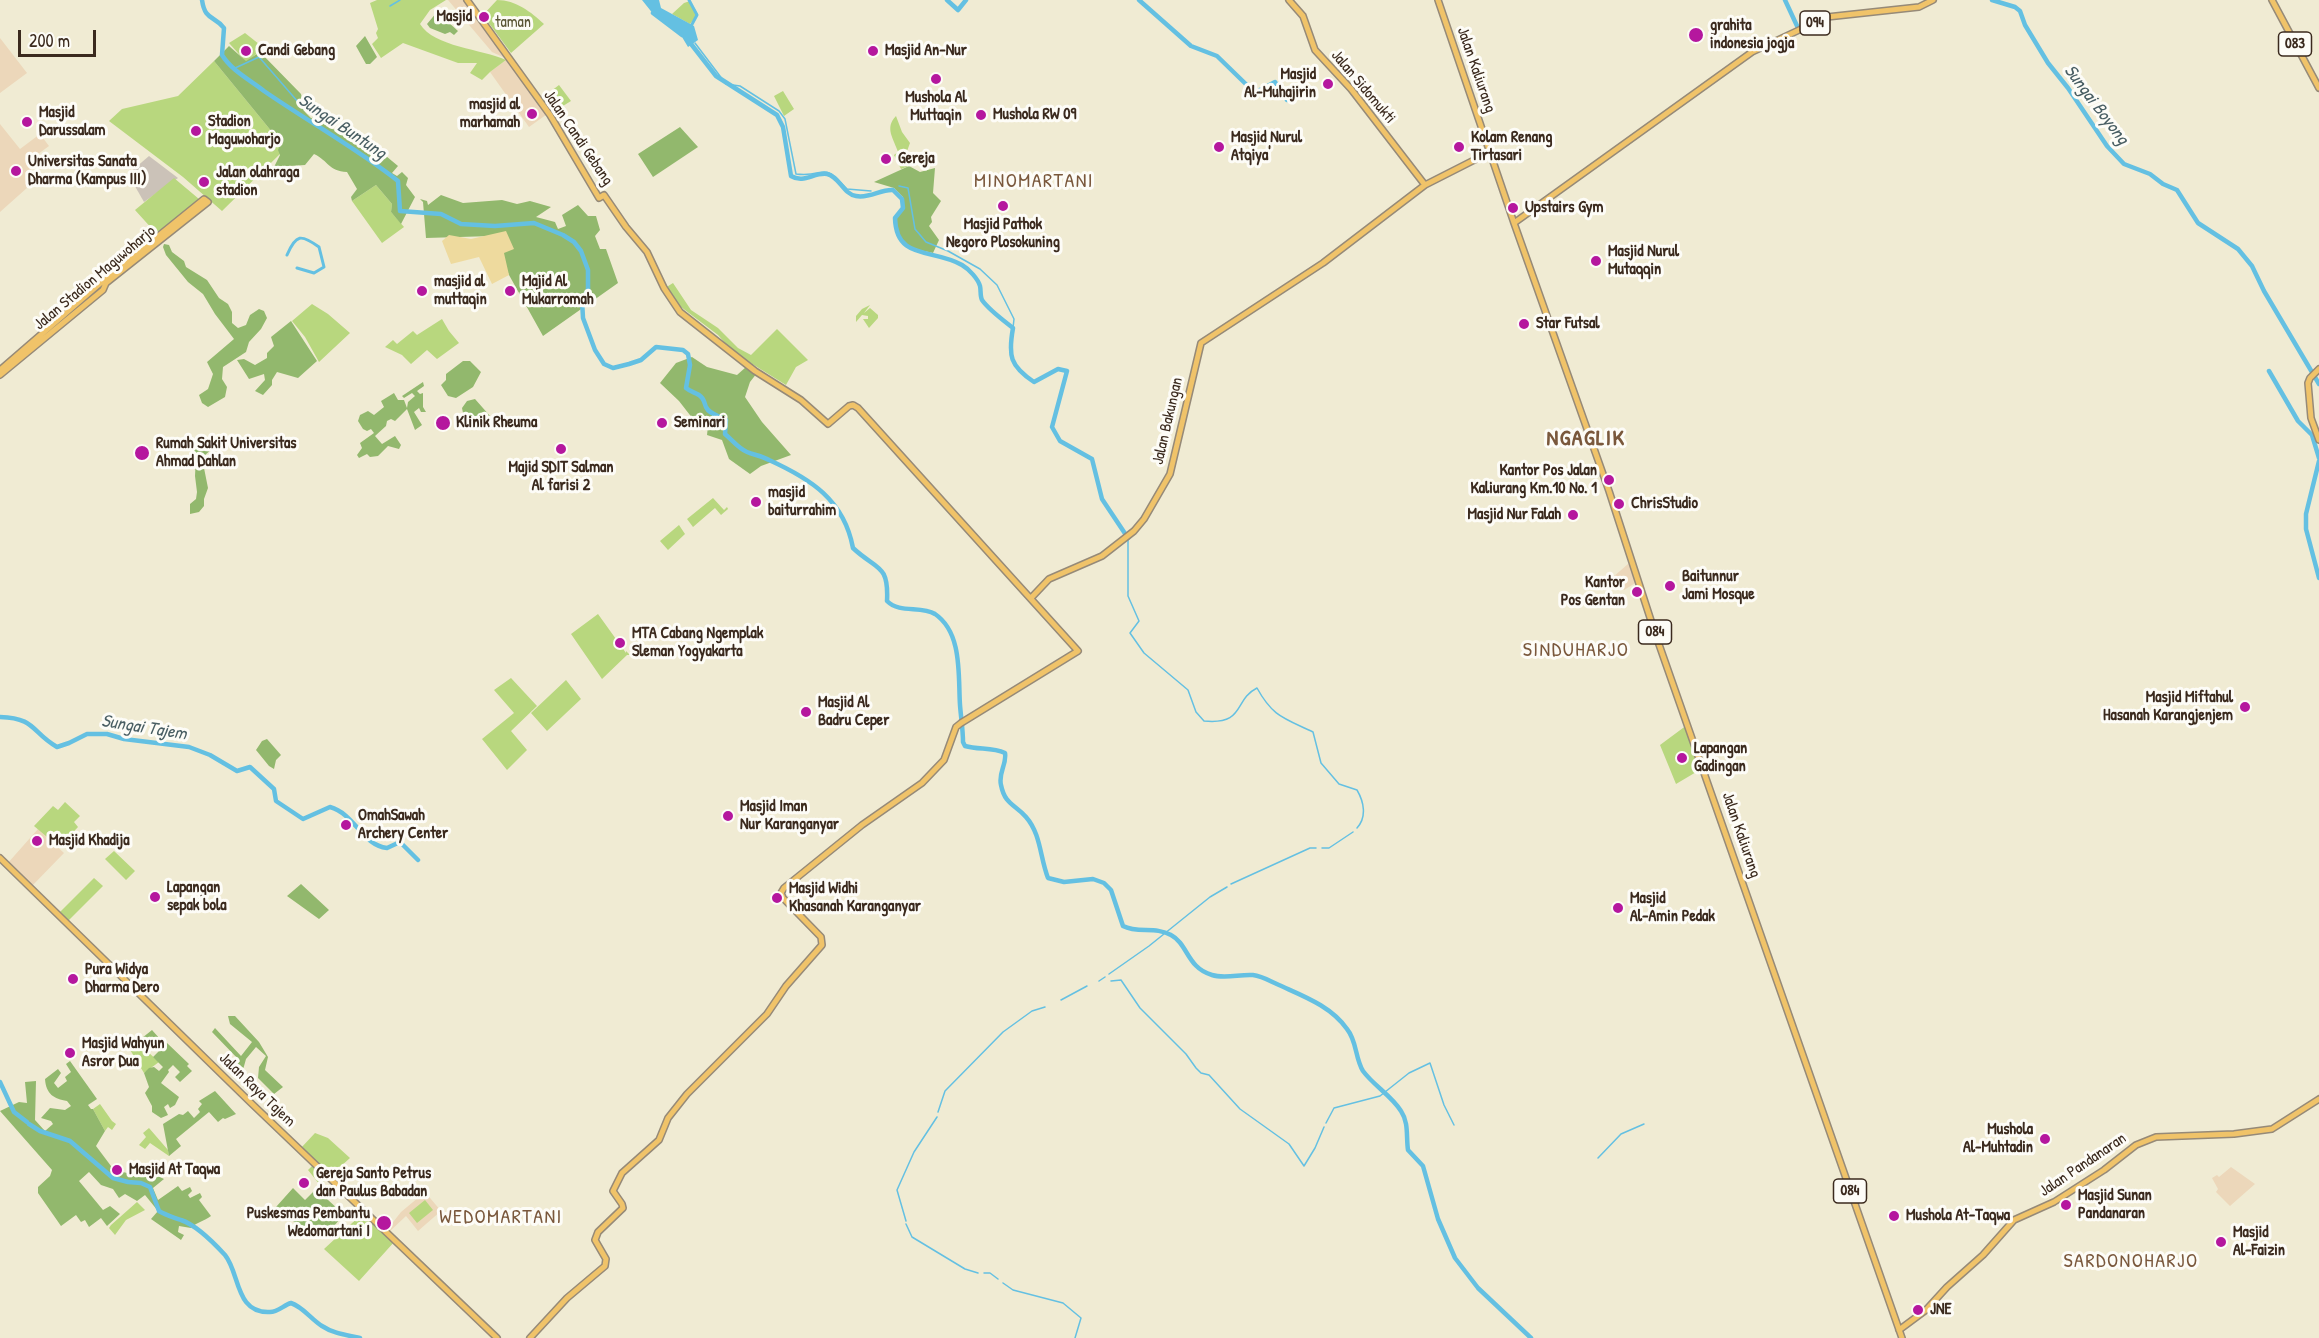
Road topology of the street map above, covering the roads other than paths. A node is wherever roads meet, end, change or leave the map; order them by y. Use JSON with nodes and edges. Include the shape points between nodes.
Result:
{"nodes":[{"id":1,"x":467,"y":0,"type":"edge"},
{"id":2,"x":1290,"y":0,"type":"edge"},
{"id":3,"x":1438,"y":0,"type":"edge"},
{"id":4,"x":1933,"y":0,"type":"edge"},
{"id":5,"x":2272,"y":0,"type":"edge"},
{"id":6,"x":2319,"y":88,"type":"edge"},
{"id":7,"x":1490,"y":152,"type":"junction"},
{"id":8,"x":1425,"y":185,"type":"junction"},
{"id":9,"x":206,"y":200,"type":"dead end"},
{"id":10,"x":1514,"y":222,"type":"junction"},
{"id":11,"x":99,"y":289,"type":"junction"},
{"id":12,"x":0,"y":370,"type":"edge"},
{"id":13,"x":2318,"y":370,"type":"edge"},
{"id":14,"x":0,"y":375,"type":"edge"},
{"id":15,"x":2319,"y":440,"type":"edge"},
{"id":16,"x":1031,"y":598,"type":"junction"},
{"id":17,"x":0,"y":858,"type":"edge"},
{"id":18,"x":2319,"y":1099,"type":"edge"},
{"id":19,"x":1899,"y":1330,"type":"junction"},
{"id":20,"x":497,"y":1338,"type":"edge"},
{"id":21,"x":530,"y":1338,"type":"edge"},
{"id":22,"x":1902,"y":1338,"type":"edge"}],
"edges":[{"from":1,"to":16,"type":"main road","name":"Jalan Candi Gebang","via":[[550,115],[599,198],[604,195],[647,252],[664,288],[684,315],[828,424],[849,406],[858,408]]},
{"from":2,"to":8,"type":"main road","name":"Jalan Sidomukti","via":[[1304,19],[1315,50],[1346,83]]},
{"from":3,"to":7,"type":"main road","name":"Jalan Kaliurang","number":"084"},
{"from":4,"to":10,"type":"main road","number":"094","via":[[1919,7],[1823,19],[1752,52]]},
{"from":5,"to":6,"type":"main road","number":"083"},
{"from":7,"to":8,"type":"main road","name":"Jalan Bakungan"},
{"from":7,"to":10,"type":"main road","name":"Jalan Kaliurang","number":"084"},
{"from":8,"to":16,"type":"main road","name":"Jalan Bakungan","via":[[1323,263],[1201,343],[1166,483],[1140,525],[1102,556],[1049,579]]},
{"from":9,"to":11,"type":"main road","name":"Jalan Stadion Maguwoharjo"},
{"from":10,"to":19,"type":"main road","name":"Jalan Kaliurang","number":"084"},
{"from":11,"to":12,"type":"main road","name":"Jalan Stadion Maguwoharjo"},
{"from":11,"to":14,"type":"main road","name":"Jalan Stadion Maguwoharjo"},
{"from":13,"to":15,"type":"main road","via":[[2308,383]]},
{"from":16,"to":21,"type":"main road","via":[[1078,651],[962,722],[956,727],[944,760],[922,783],[782,890],[783,898],[821,937],[822,945],[767,1014],[675,1108],[657,1143],[617,1179],[613,1191],[623,1208],[598,1232],[595,1240],[606,1266],[567,1298]]},
{"from":17,"to":20,"type":"main road","name":"Jalan Raya Tajem"},
{"from":18,"to":19,"type":"main road","name":"Jalan Pandanaran","via":[[2268,1130],[2148,1139],[2054,1202],[2014,1220],[1926,1310]]},
{"from":19,"to":22,"type":"main road","name":"Jalan Kaliurang","number":"084"}]}
